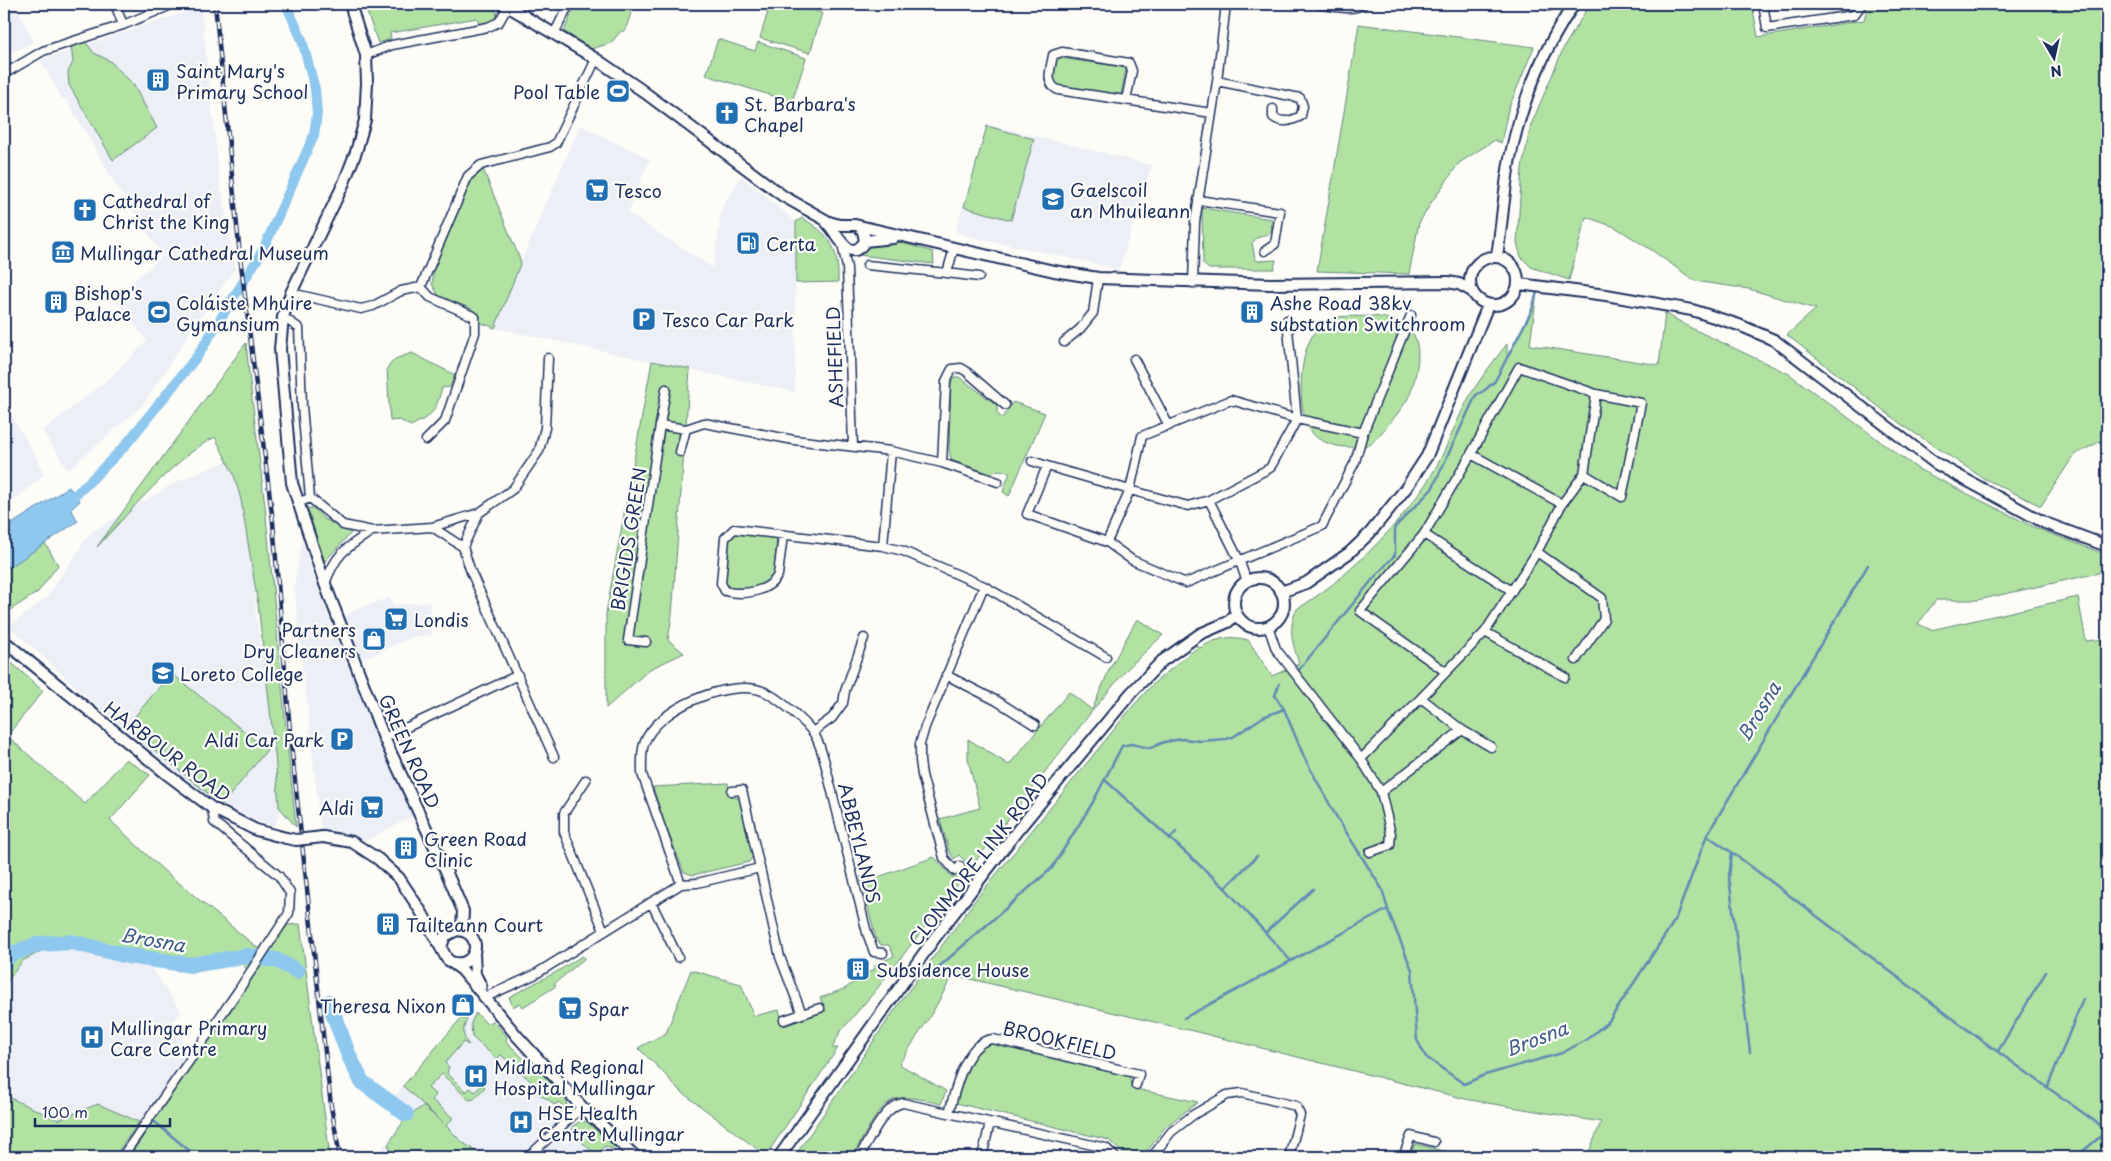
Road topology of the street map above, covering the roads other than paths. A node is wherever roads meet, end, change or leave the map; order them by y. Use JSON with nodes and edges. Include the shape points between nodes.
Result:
{"nodes":[{"id":1,"x":115,"y":4,"type":"edge"},
{"id":2,"x":350,"y":4,"type":"edge"},
{"id":3,"x":569,"y":4,"type":"edge"},
{"id":4,"x":1226,"y":4,"type":"edge"},
{"id":5,"x":1319,"y":4,"type":"edge"},
{"id":6,"x":1364,"y":4,"type":"edge"},
{"id":7,"x":1574,"y":4,"type":"edge"},
{"id":8,"x":1763,"y":4,"type":"edge"},
{"id":9,"x":1862,"y":4,"type":"edge"},
{"id":10,"x":506,"y":5,"type":"edge"},
{"id":11,"x":169,"y":6,"type":"dead end"},
{"id":12,"x":124,"y":25,"type":"junction"},
{"id":13,"x":554,"y":34,"type":"junction"},
{"id":14,"x":366,"y":56,"type":"junction"},
{"id":15,"x":596,"y":59,"type":"junction"},
{"id":16,"x":4,"y":74,"type":"edge"},
{"id":17,"x":1217,"y":81,"type":"junction"},
{"id":18,"x":1126,"y":100,"type":"junction"},
{"id":19,"x":1273,"y":109,"type":"dead end"},
{"id":20,"x":1212,"y":113,"type":"junction"},
{"id":21,"x":1198,"y":200,"type":"junction"},
{"id":22,"x":820,"y":218,"type":"junction"},
{"id":23,"x":855,"y":226,"type":"junction"},
{"id":24,"x":902,"y":237,"type":"junction"},
{"id":25,"x":841,"y":242,"type":"junction"},
{"id":26,"x":862,"y":245,"type":"junction"},
{"id":27,"x":954,"y":248,"type":"junction"},
{"id":28,"x":1265,"y":251,"type":"dead end"},
{"id":29,"x":1497,"y":256,"type":"junction"},
{"id":30,"x":867,"y":265,"type":"dead end"},
{"id":31,"x":847,"y":268,"type":"junction"},
{"id":32,"x":1473,"y":269,"type":"junction"},
{"id":33,"x":948,"y":273,"type":"junction"},
{"id":34,"x":979,"y":277,"type":"dead end"},
{"id":35,"x":1098,"y":278,"type":"junction"},
{"id":36,"x":1448,"y":282,"type":"junction"},
{"id":37,"x":1193,"y":283,"type":"junction"},
{"id":38,"x":1519,"y":284,"type":"junction"},
{"id":39,"x":421,"y":287,"type":"junction"},
{"id":40,"x":1472,"y":291,"type":"junction"},
{"id":41,"x":291,"y":293,"type":"junction"},
{"id":42,"x":1488,"y":304,"type":"junction"},
{"id":43,"x":284,"y":313,"type":"junction"},
{"id":44,"x":1411,"y":314,"type":"dead end"},
{"id":45,"x":1287,"y":320,"type":"dead end"},
{"id":46,"x":1064,"y":342,"type":"dead end"},
{"id":47,"x":548,"y":358,"type":"dead end"},
{"id":48,"x":1134,"y":359,"type":"dead end"},
{"id":49,"x":666,"y":389,"type":"dead end"},
{"id":50,"x":1596,"y":394,"type":"junction"},
{"id":51,"x":1005,"y":405,"type":"dead end"},
{"id":52,"x":1297,"y":419,"type":"junction"},
{"id":53,"x":660,"y":426,"type":"junction"},
{"id":54,"x":1169,"y":426,"type":"junction"},
{"id":55,"x":686,"y":430,"type":"junction"},
{"id":56,"x":1363,"y":433,"type":"junction"},
{"id":57,"x":426,"y":440,"type":"dead end"},
{"id":58,"x":853,"y":446,"type":"junction"},
{"id":59,"x":891,"y":451,"type":"junction"},
{"id":60,"x":680,"y":452,"type":"dead end"},
{"id":61,"x":1471,"y":454,"type":"junction"},
{"id":62,"x":1032,"y":461,"type":"dead end"},
{"id":63,"x":942,"y":462,"type":"junction"},
{"id":64,"x":1047,"y":466,"type":"junction"},
{"id":65,"x":1584,"y":474,"type":"junction"},
{"id":66,"x":998,"y":482,"type":"dead end"},
{"id":67,"x":1130,"y":490,"type":"junction"},
{"id":68,"x":310,"y":498,"type":"junction"},
{"id":69,"x":1209,"y":500,"type":"junction"},
{"id":70,"x":297,"y":503,"type":"junction"},
{"id":71,"x":1562,"y":504,"type":"junction"},
{"id":72,"x":478,"y":513,"type":"junction"},
{"id":73,"x":432,"y":527,"type":"junction"},
{"id":74,"x":372,"y":531,"type":"junction"},
{"id":75,"x":1424,"y":534,"type":"junction"},
{"id":76,"x":784,"y":535,"type":"junction"},
{"id":77,"x":1107,"y":542,"type":"junction"},
{"id":78,"x":884,"y":546,"type":"junction"},
{"id":79,"x":2107,"y":546,"type":"edge"},
{"id":80,"x":463,"y":547,"type":"junction"},
{"id":81,"x":1537,"y":552,"type":"junction"},
{"id":82,"x":1240,"y":562,"type":"junction"},
{"id":83,"x":1245,"y":577,"type":"junction"},
{"id":84,"x":324,"y":584,"type":"junction"},
{"id":85,"x":984,"y":586,"type":"junction"},
{"id":86,"x":1512,"y":591,"type":"junction"},
{"id":87,"x":1281,"y":592,"type":"junction"},
{"id":88,"x":1236,"y":614,"type":"junction"},
{"id":89,"x":1268,"y":626,"type":"junction"},
{"id":90,"x":1485,"y":632,"type":"junction"},
{"id":91,"x":864,"y":638,"type":"dead end"},
{"id":92,"x":4,"y":641,"type":"edge"},
{"id":93,"x":646,"y":642,"type":"dead end"},
{"id":94,"x":1106,"y":657,"type":"dead end"},
{"id":95,"x":1576,"y":660,"type":"dead end"},
{"id":96,"x":1446,"y":672,"type":"junction"},
{"id":97,"x":518,"y":675,"type":"junction"},
{"id":98,"x":946,"y":675,"type":"junction"},
{"id":99,"x":1565,"y":677,"type":"dead end"},
{"id":100,"x":1421,"y":698,"type":"junction"},
{"id":101,"x":1035,"y":725,"type":"dead end"},
{"id":102,"x":1462,"y":730,"type":"junction"},
{"id":103,"x":813,"y":732,"type":"junction"},
{"id":104,"x":384,"y":738,"type":"junction"},
{"id":105,"x":1492,"y":747,"type":"dead end"},
{"id":106,"x":554,"y":757,"type":"dead end"},
{"id":107,"x":1361,"y":759,"type":"junction"},
{"id":108,"x":586,"y":780,"type":"dead end"},
{"id":109,"x":732,"y":791,"type":"dead end"},
{"id":110,"x":1381,"y":792,"type":"junction"},
{"id":111,"x":212,"y":808,"type":"junction"},
{"id":112,"x":1370,"y":852,"type":"dead end"},
{"id":113,"x":960,"y":866,"type":"dead end"},
{"id":114,"x":760,"y":868,"type":"junction"},
{"id":115,"x":681,"y":884,"type":"junction"},
{"id":116,"x":651,"y":902,"type":"junction"},
{"id":117,"x":422,"y":913,"type":"junction"},
{"id":118,"x":462,"y":930,"type":"junction"},
{"id":119,"x":604,"y":931,"type":"junction"},
{"id":120,"x":445,"y":936,"type":"junction"},
{"id":121,"x":441,"y":947,"type":"junction"},
{"id":122,"x":474,"y":953,"type":"junction"},
{"id":123,"x":883,"y":954,"type":"dead end"},
{"id":124,"x":678,"y":957,"type":"dead end"},
{"id":125,"x":450,"y":962,"type":"junction"},
{"id":126,"x":488,"y":996,"type":"junction"},
{"id":127,"x":820,"y":1008,"type":"dead end"},
{"id":128,"x":802,"y":1014,"type":"junction"},
{"id":129,"x":784,"y":1020,"type":"dead end"},
{"id":130,"x":514,"y":1025,"type":"junction"},
{"id":131,"x":528,"y":1048,"type":"junction"},
{"id":132,"x":566,"y":1080,"type":"junction"},
{"id":133,"x":1136,"y":1085,"type":"dead end"},
{"id":134,"x":583,"y":1108,"type":"junction"},
{"id":135,"x":949,"y":1113,"type":"junction"},
{"id":136,"x":990,"y":1122,"type":"junction"},
{"id":137,"x":1434,"y":1142,"type":"dead end"},
{"id":138,"x":122,"y":1157,"type":"edge"},
{"id":139,"x":528,"y":1157,"type":"edge"},
{"id":140,"x":636,"y":1157,"type":"edge"},
{"id":141,"x":644,"y":1157,"type":"edge"},
{"id":142,"x":778,"y":1157,"type":"edge"},
{"id":143,"x":859,"y":1157,"type":"edge"},
{"id":144,"x":982,"y":1157,"type":"edge"},
{"id":145,"x":1115,"y":1157,"type":"edge"},
{"id":146,"x":1152,"y":1157,"type":"edge"},
{"id":147,"x":1288,"y":1157,"type":"edge"},
{"id":148,"x":1403,"y":1157,"type":"edge"}],
"edges":[{"from":1,"to":12,"type":"street"},
{"from":2,"to":14,"type":"street","name":"GREEN ROAD"},
{"from":3,"to":13,"type":"street"},
{"from":4,"to":17,"type":"street"},
{"from":5,"to":6,"type":"street","via":[[1344,8]]},
{"from":7,"to":29,"type":"street","via":[[1539,63],[1522,112],[1510,158]]},
{"from":8,"to":9,"type":"street","via":[[1767,28],[1854,15]]},
{"from":10,"to":13,"type":"street"},
{"from":10,"to":14,"type":"street","via":[[500,22],[488,27],[392,45]]},
{"from":11,"to":12,"type":"street"},
{"from":12,"to":16,"type":"street","via":[[43,51]]},
{"from":13,"to":15,"type":"street"},
{"from":14,"to":41,"type":"street","name":"GREEN ROAD","via":[[365,120],[356,152]]},
{"from":15,"to":22,"type":"street","via":[[783,196]]},
{"from":15,"to":39,"type":"street","via":[[556,143],[481,165],[468,176]]},
{"from":17,"to":19,"type":"street","via":[[1300,98],[1301,116],[1278,121],[1273,117]]},
{"from":17,"to":20,"type":"street"},
{"from":18,"to":18,"type":"street","via":[[1051,87],[1053,55],[1062,52],[1129,63],[1132,71]]},
{"from":18,"to":20,"type":"street"},
{"from":20,"to":21,"type":"street"},
{"from":21,"to":28,"type":"street","via":[[1280,212],[1275,244]]},
{"from":21,"to":37,"type":"street"},
{"from":22,"to":23,"type":"street","via":[[834,224]]},
{"from":22,"to":25,"type":"street","via":[[836,232]]},
{"from":23,"to":24,"type":"street"},
{"from":23,"to":25,"type":"street","via":[[843,230]]},
{"from":23,"to":26,"type":"street","via":[[863,231]]},
{"from":24,"to":26,"type":"street"},
{"from":24,"to":27,"type":"street"},
{"from":25,"to":26,"type":"street","via":[[851,250]]},
{"from":25,"to":31,"type":"street","name":"ASHEFIELD"},
{"from":26,"to":31,"type":"street"},
{"from":27,"to":33,"type":"street"},
{"from":27,"to":35,"type":"street","via":[[1054,272]]},
{"from":29,"to":32,"type":"street","via":[[1483,259]]},
{"from":29,"to":38,"type":"street","via":[[1511,263]]},
{"from":30,"to":33,"type":"street"},
{"from":31,"to":58,"type":"street","name":"ASHEFIELD"},
{"from":32,"to":36,"type":"street","via":[[1460,279]]},
{"from":32,"to":40,"type":"street"},
{"from":33,"to":34,"type":"street"},
{"from":35,"to":37,"type":"street"},
{"from":35,"to":46,"type":"street","via":[[1093,314]]},
{"from":36,"to":37,"type":"street","via":[[1327,285]]},
{"from":36,"to":40,"type":"street"},
{"from":38,"to":42,"type":"street","via":[[1508,301]]},
{"from":38,"to":79,"type":"street","via":[[1692,310],[1774,340],[1935,463],[2045,523]]},
{"from":39,"to":41,"type":"street","via":[[401,291],[361,309]]},
{"from":39,"to":57,"type":"street","via":[[430,297],[475,317],[476,324],[445,421]]},
{"from":40,"to":42,"type":"street"},
{"from":41,"to":43,"type":"street","name":"GREEN ROAD"},
{"from":42,"to":87,"type":"street","via":[[1427,456],[1406,488],[1370,533],[1349,553],[1306,583]]},
{"from":43,"to":68,"type":"street","via":[[299,328]]},
{"from":43,"to":70,"type":"street","name":"GREEN ROAD","via":[[280,349],[292,483]]},
{"from":44,"to":56,"type":"street"},
{"from":45,"to":52,"type":"street"},
{"from":47,"to":72,"type":"street","via":[[546,428],[539,451],[513,489]]},
{"from":48,"to":54,"type":"street"},
{"from":49,"to":53,"type":"street"},
{"from":50,"to":61,"type":"street","via":[[1519,367]]},
{"from":50,"to":65,"type":"street"},
{"from":50,"to":65,"type":"street","via":[[1642,403],[1622,497]]},
{"from":51,"to":63,"type":"street","via":[[962,368],[952,368],[946,381]]},
{"from":52,"to":54,"type":"street","via":[[1231,400]]},
{"from":52,"to":56,"type":"street"},
{"from":52,"to":69,"type":"street","via":[[1270,468]]},
{"from":53,"to":55,"type":"street"},
{"from":53,"to":93,"type":"street","name":"BRIGIDS GREEN","via":[[628,640]]},
{"from":54,"to":67,"type":"street","via":[[1142,436]]},
{"from":55,"to":58,"type":"street","via":[[704,423],[794,440]]},
{"from":55,"to":60,"type":"street"},
{"from":56,"to":82,"type":"street","via":[[1355,462],[1322,526]]},
{"from":58,"to":59,"type":"street"},
{"from":59,"to":63,"type":"street"},
{"from":59,"to":78,"type":"street"},
{"from":61,"to":71,"type":"street"},
{"from":61,"to":75,"type":"street"},
{"from":62,"to":64,"type":"street"},
{"from":63,"to":66,"type":"street"},
{"from":64,"to":67,"type":"street"},
{"from":64,"to":77,"type":"street","via":[[1027,514]]},
{"from":65,"to":71,"type":"street"},
{"from":67,"to":69,"type":"street","via":[[1188,506]]},
{"from":67,"to":77,"type":"street"},
{"from":68,"to":70,"type":"street"},
{"from":68,"to":74,"type":"street","via":[[343,525]]},
{"from":69,"to":82,"type":"street"},
{"from":70,"to":84,"type":"street","name":"GREEN ROAD"},
{"from":71,"to":81,"type":"street"},
{"from":72,"to":73,"type":"street"},
{"from":72,"to":80,"type":"street"},
{"from":73,"to":74,"type":"street"},
{"from":73,"to":80,"type":"street"},
{"from":74,"to":84,"type":"street","via":[[344,549],[331,566]]},
{"from":75,"to":86,"type":"street"},
{"from":75,"to":96,"type":"street","via":[[1360,611]]},
{"from":76,"to":76,"type":"street","via":[[775,581],[761,590],[725,591],[721,583],[725,538],[730,531],[738,529]]},
{"from":76,"to":78,"type":"street"},
{"from":77,"to":82,"type":"street","via":[[1132,560],[1186,583]]},
{"from":78,"to":85,"type":"street"},
{"from":80,"to":97,"type":"street"},
{"from":81,"to":86,"type":"street"},
{"from":81,"to":95,"type":"street","via":[[1602,598],[1604,619]]},
{"from":82,"to":83,"type":"street"},
{"from":83,"to":87,"type":"street","via":[[1270,581]]},
{"from":83,"to":88,"type":"street","via":[[1234,600]]},
{"from":84,"to":104,"type":"street","name":"GREEN ROAD"},
{"from":85,"to":94,"type":"street"},
{"from":85,"to":98,"type":"street"},
{"from":86,"to":90,"type":"street"},
{"from":87,"to":89,"type":"street","via":[[1284,608],[1281,616]]},
{"from":88,"to":89,"type":"street","via":[[1247,625]]},
{"from":88,"to":142,"type":"street","name":"CLONMORE LINK ROAD","via":[[1162,661],[1131,693],[1017,831],[934,939]]},
{"from":89,"to":107,"type":"street","via":[[1276,649]]},
{"from":90,"to":96,"type":"street"},
{"from":90,"to":99,"type":"street"},
{"from":91,"to":103,"type":"street","via":[[843,703],[832,718]]},
{"from":92,"to":111,"type":"street","name":"HARBOUR ROAD"},
{"from":96,"to":100,"type":"street"},
{"from":97,"to":104,"type":"street"},
{"from":97,"to":106,"type":"street"},
{"from":98,"to":101,"type":"street"},
{"from":98,"to":113,"type":"street","via":[[924,727],[920,761],[944,858],[955,871]]},
{"from":100,"to":102,"type":"street"},
{"from":100,"to":107,"type":"street"},
{"from":102,"to":105,"type":"street"},
{"from":102,"to":110,"type":"street"},
{"from":103,"to":115,"type":"street","name":"ABBEYLANDS","via":[[773,697],[744,688],[686,703],[661,720],[644,744],[642,774]]},
{"from":103,"to":123,"type":"street","name":"ABBEYLANDS","via":[[824,759],[867,933],[874,952]]},
{"from":104,"to":118,"type":"street","name":"GREEN ROAD","via":[[463,911]]},
{"from":107,"to":110,"type":"street"},
{"from":108,"to":119,"type":"street","via":[[564,814],[564,832]]},
{"from":109,"to":114,"type":"street","via":[[742,790]]},
{"from":110,"to":112,"type":"street","via":[[1391,834],[1390,845]]},
{"from":111,"to":117,"type":"street","name":"HARBOUR ROAD","bridge":true,"via":[[256,830],[286,838],[323,837],[352,842],[399,878]]},
{"from":111,"to":138,"type":"street","via":[[214,822],[279,876],[290,893],[289,913]]},
{"from":114,"to":115,"type":"street"},
{"from":114,"to":128,"type":"street","via":[[780,957]]},
{"from":115,"to":116,"type":"street"},
{"from":116,"to":119,"type":"street"},
{"from":116,"to":124,"type":"street"},
{"from":117,"to":120,"type":"street","name":"HARBOUR ROAD"},
{"from":117,"to":121,"type":"street","name":"HARBOUR ROAD"},
{"from":118,"to":120,"type":"street"},
{"from":118,"to":122,"type":"street","via":[[473,939]]},
{"from":119,"to":126,"type":"street","via":[[534,975]]},
{"from":120,"to":121,"type":"street"},
{"from":121,"to":125,"type":"street"},
{"from":122,"to":125,"type":"street","via":[[464,963]]},
{"from":122,"to":126,"type":"street","via":[[475,974]]},
{"from":125,"to":131,"type":"street","via":[[462,970]]},
{"from":126,"to":130,"type":"street"},
{"from":127,"to":128,"type":"street"},
{"from":128,"to":129,"type":"street"},
{"from":130,"to":131,"type":"street","via":[[514,1030]]},
{"from":130,"to":132,"type":"street"},
{"from":131,"to":134,"type":"street"},
{"from":132,"to":134,"type":"street","via":[[583,1101]]},
{"from":132,"to":141,"type":"street"},
{"from":133,"to":135,"type":"street","name":"BROOKFIELD","via":[[1139,1074],[986,1040],[966,1062]]},
{"from":134,"to":139,"type":"street"},
{"from":134,"to":140,"type":"street"},
{"from":135,"to":136,"type":"street"},
{"from":135,"to":143,"type":"street","via":[[913,1104],[894,1106],[884,1116]]},
{"from":136,"to":144,"type":"street"},
{"from":136,"to":145,"type":"street","via":[[1106,1148]]},
{"from":137,"to":148,"type":"street","via":[[1411,1136]]},
{"from":146,"to":147,"type":"street","via":[[1171,1132],[1193,1115],[1227,1095],[1242,1093],[1296,1106],[1300,1115]]}]}
